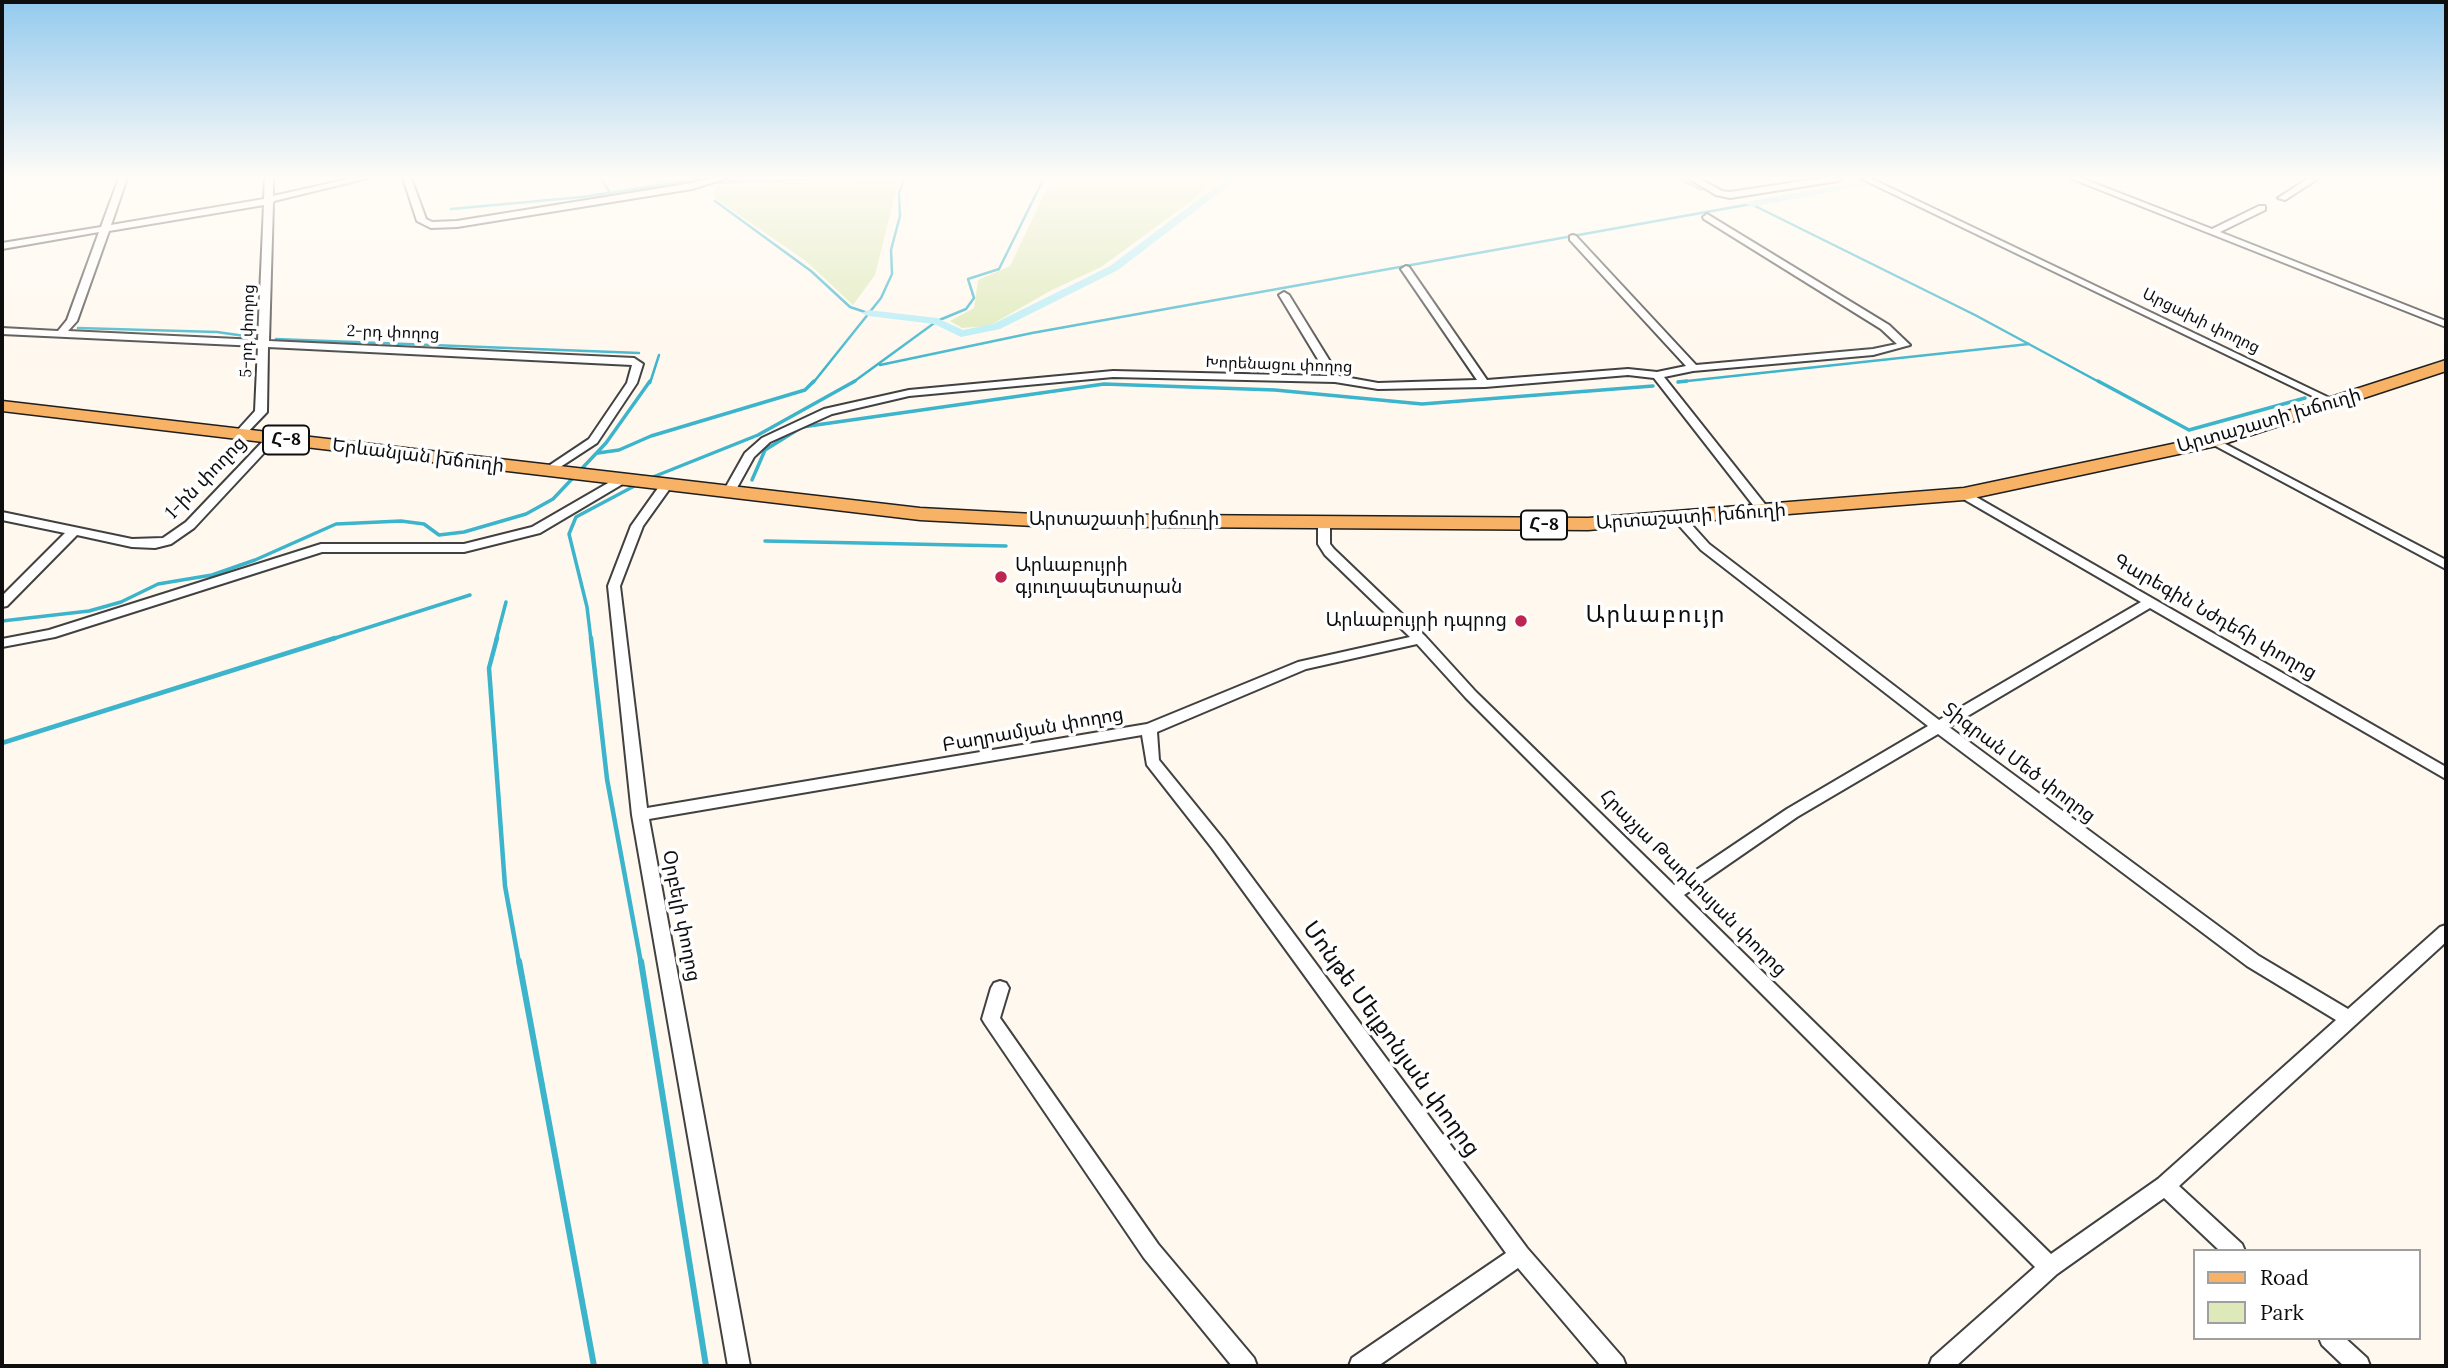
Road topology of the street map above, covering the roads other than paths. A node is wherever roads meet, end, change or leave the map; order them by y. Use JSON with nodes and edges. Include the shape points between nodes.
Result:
{"nodes":[{"id":1,"x":29,"y":242,"type":"edge"},
{"id":2,"x":102,"y":242,"type":"edge"},
{"id":3,"x":268,"y":242,"type":"edge"},
{"id":4,"x":1577,"y":242,"type":"edge"},
{"id":5,"x":1747,"y":242,"type":"edge"},
{"id":6,"x":1999,"y":242,"type":"edge"},
{"id":7,"x":2238,"y":242,"type":"edge"},
{"id":8,"x":2,"y":246,"type":"edge"},
{"id":9,"x":1406,"y":269,"type":"dead end"},
{"id":10,"x":1284,"y":295,"type":"dead end"},
{"id":11,"x":2446,"y":324,"type":"edge"},
{"id":12,"x":2,"y":331,"type":"edge"},
{"id":13,"x":61,"y":333,"type":"junction"},
{"id":14,"x":263,"y":342,"type":"junction"},
{"id":15,"x":2446,"y":365,"type":"edge"},
{"id":16,"x":1693,"y":368,"type":"junction"},
{"id":17,"x":1657,"y":375,"type":"junction"},
{"id":18,"x":1335,"y":379,"type":"junction"},
{"id":19,"x":1485,"y":384,"type":"junction"},
{"id":20,"x":2335,"y":403,"type":"junction"},
{"id":21,"x":2,"y":406,"type":"edge"},
{"id":22,"x":240,"y":434,"type":"junction"},
{"id":23,"x":272,"y":438,"type":"junction"},
{"id":24,"x":2214,"y":441,"type":"junction"},
{"id":25,"x":548,"y":471,"type":"junction"},
{"id":26,"x":622,"y":479,"type":"junction"},
{"id":27,"x":667,"y":484,"type":"junction"},
{"id":28,"x":729,"y":492,"type":"junction"},
{"id":29,"x":1964,"y":494,"type":"junction"},
{"id":30,"x":1764,"y":511,"type":"junction"},
{"id":31,"x":2,"y":516,"type":"edge"},
{"id":32,"x":1678,"y":517,"type":"junction"},
{"id":33,"x":1324,"y":522,"type":"junction"},
{"id":34,"x":73,"y":532,"type":"junction"},
{"id":35,"x":2446,"y":565,"type":"edge"},
{"id":36,"x":2151,"y":602,"type":"junction"},
{"id":37,"x":2,"y":603,"type":"edge"},
{"id":38,"x":1420,"y":639,"type":"junction"},
{"id":39,"x":2,"y":643,"type":"edge"},
{"id":40,"x":1939,"y":727,"type":"junction"},
{"id":41,"x":1149,"y":729,"type":"junction"},
{"id":42,"x":2446,"y":774,"type":"edge"},
{"id":43,"x":640,"y":815,"type":"junction"},
{"id":44,"x":1674,"y":893,"type":"junction"},
{"id":45,"x":2446,"y":932,"type":"edge"},
{"id":46,"x":1000,"y":988,"type":"dead end"},
{"id":47,"x":2351,"y":1020,"type":"junction"},
{"id":48,"x":2165,"y":1186,"type":"junction"},
{"id":49,"x":2233,"y":1249,"type":"edge"},
{"id":50,"x":1520,"y":1255,"type":"junction"},
{"id":51,"x":2050,"y":1267,"type":"junction"},
{"id":52,"x":2331,"y":1340,"type":"edge"},
{"id":53,"x":739,"y":1366,"type":"edge"},
{"id":54,"x":1246,"y":1366,"type":"edge"},
{"id":55,"x":1360,"y":1366,"type":"edge"},
{"id":56,"x":1615,"y":1366,"type":"edge"},
{"id":57,"x":1940,"y":1366,"type":"edge"},
{"id":58,"x":2359,"y":1366,"type":"edge"}],
"edges":[{"from":1,"to":8,"type":"street"},
{"from":2,"to":13,"type":"street","via":[[72,321]]},
{"from":3,"to":14,"type":"street","name":"5-րդ փողոց"},
{"from":4,"to":16,"type":"street"},
{"from":5,"to":16,"type":"street","name":"Խորենացու փողոց","via":[[1885,327],[1905,345],[1838,356]]},
{"from":6,"to":20,"type":"street","name":"Արցախի փողոց"},
{"from":7,"to":11,"type":"street"},
{"from":9,"to":19,"type":"street"},
{"from":10,"to":18,"type":"street"},
{"from":12,"to":13,"type":"street","name":"2-րդ փողոց"},
{"from":13,"to":14,"type":"street","name":"2-րդ փողոց"},
{"from":14,"to":22,"type":"street","name":"5-րդ փողոց","via":[[261,412]]},
{"from":14,"to":25,"type":"street","name":"2-րդ փողոց","via":[[635,361],[632,383],[593,441]]},
{"from":15,"to":20,"type":"main road","name":"Արտաշատի խճուղի","number":"Հ-8"},
{"from":16,"to":17,"type":"street","name":"Խորենացու փողոց"},
{"from":17,"to":19,"type":"street","name":"Խորենացու փողոց","via":[[1628,372]]},
{"from":17,"to":30,"type":"street"},
{"from":18,"to":19,"type":"street","name":"Խորենացու փողոց","via":[[1388,386]]},
{"from":18,"to":28,"type":"street","name":"Խորենացու փողոց","via":[[1079,375],[868,400],[828,411],[766,440],[749,455]]},
{"from":20,"to":24,"type":"main road","name":"Արտաշատի խճուղի","number":"Հ-8"},
{"from":21,"to":22,"type":"main road","name":"Երևանյան խճուղի","number":"Հ-8"},
{"from":22,"to":23,"type":"main road","name":"Երևանյան խճուղի","number":"Հ-8"},
{"from":23,"to":25,"type":"main road","name":"Երևանյան խճուղի","number":"Հ-8"},
{"from":23,"to":34,"type":"street","name":"1-ին փողոց","via":[[190,526],[167,541],[132,543]]},
{"from":24,"to":29,"type":"main road","name":"Արտաշատի խճուղի","number":"Հ-8"},
{"from":24,"to":35,"type":"street"},
{"from":25,"to":26,"type":"main road","name":"Երևանյան խճուղի","number":"Հ-8"},
{"from":26,"to":27,"type":"main road","name":"Երևանյան խճուղի","number":"Հ-8"},
{"from":26,"to":39,"type":"street","via":[[536,530],[464,548],[321,548],[50,634]]},
{"from":27,"to":28,"type":"main road","name":"Արտաշատի խճուղի","number":"Հ-8"},
{"from":27,"to":43,"type":"street","name":"Օրբելի փողոց","via":[[637,526],[614,586]]},
{"from":28,"to":33,"type":"main road","name":"Արտաշատի խճուղի","number":"Հ-8","via":[[973,517]]},
{"from":29,"to":30,"type":"main road","name":"Արտաշատի խճուղի","number":"Հ-8"},
{"from":29,"to":36,"type":"street","name":"Գարեգին Նժդեհի փողոց"},
{"from":30,"to":32,"type":"main road","name":"Արտաշատի խճուղի","number":"Հ-8"},
{"from":31,"to":34,"type":"street","name":"1-ին փողոց"},
{"from":32,"to":33,"type":"main road","name":"Արտաշատի խճուղի","number":"Հ-8","via":[[1552,524]]},
{"from":32,"to":40,"type":"street","name":"Տիգրան Մեծ փողոց","via":[[1705,547]]},
{"from":33,"to":38,"type":"street","name":"Հրաչյա Թադևոսյան փողոց","via":[[1324,544],[1329,552]]},
{"from":34,"to":37,"type":"street"},
{"from":36,"to":40,"type":"street"},
{"from":36,"to":42,"type":"street","name":"Գարեգին Նժդեհի փողոց"},
{"from":38,"to":41,"type":"street","name":"Բաղրամյան փողոց","via":[[1303,665]]},
{"from":38,"to":44,"type":"street","name":"Հրաչյա Թադևոսյան փողոց","via":[[1471,695]]},
{"from":40,"to":44,"type":"street","via":[[1792,813]]},
{"from":40,"to":47,"type":"street","name":"Տիգրան Մեծ փողոց","via":[[2253,961]]},
{"from":41,"to":43,"type":"street","name":"Բաղրամյան փողոց"},
{"from":41,"to":50,"type":"street","name":"Մոնթե Մելքոնյան փողոց","via":[[1152,761]]},
{"from":43,"to":53,"type":"street","name":"Օրբելի փողոց"},
{"from":44,"to":51,"type":"street","name":"Հրաչյա Թադևոսյան փողոց"},
{"from":45,"to":47,"type":"street"},
{"from":46,"to":54,"type":"street","via":[[991,1019],[1152,1251]]},
{"from":47,"to":48,"type":"street"},
{"from":48,"to":49,"type":"street"},
{"from":48,"to":51,"type":"street"},
{"from":50,"to":55,"type":"street"},
{"from":50,"to":56,"type":"street","name":"Մոնթե Մելքոնյան փողոց"},
{"from":51,"to":57,"type":"street"},
{"from":52,"to":58,"type":"street"}]}
